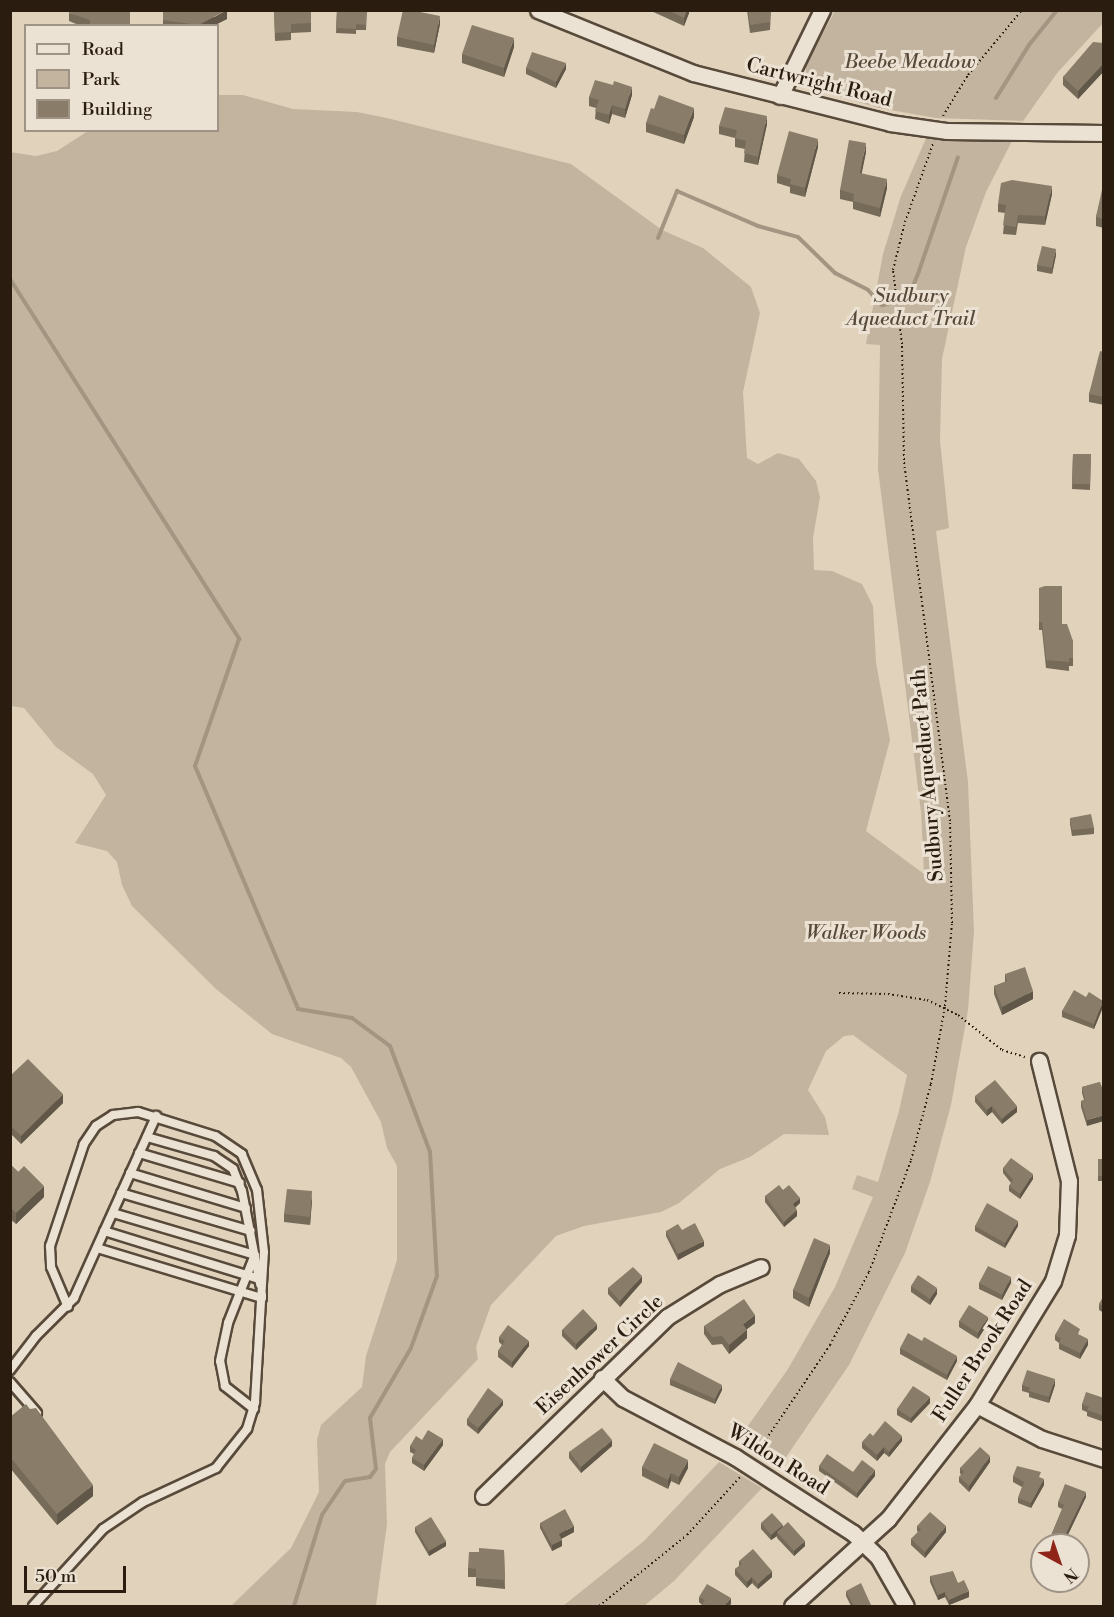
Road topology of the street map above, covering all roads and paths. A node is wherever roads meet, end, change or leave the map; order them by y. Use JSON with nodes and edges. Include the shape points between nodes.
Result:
{"nodes":[{"id":1,"x":538,"y":10,"type":"edge"},
{"id":2,"x":822,"y":10,"type":"edge"},
{"id":3,"x":1022,"y":10,"type":"edge"},
{"id":4,"x":780,"y":96,"type":"junction"},
{"id":5,"x":937,"y":130,"type":"junction"},
{"id":6,"x":1104,"y":133,"type":"edge"},
{"id":7,"x":839,"y":993,"type":"dead end"},
{"id":8,"x":945,"y":1006,"type":"junction"},
{"id":9,"x":1040,"y":1061,"type":"joint"},
{"id":10,"x":156,"y":1116,"type":"junction"},
{"id":11,"x":147,"y":1137,"type":"junction"},
{"id":12,"x":139,"y":1153,"type":"junction"},
{"id":13,"x":130,"y":1173,"type":"junction"},
{"id":14,"x":240,"y":1183,"type":"junction"},
{"id":15,"x":121,"y":1193,"type":"junction"},
{"id":16,"x":246,"y":1208,"type":"junction"},
{"id":17,"x":113,"y":1213,"type":"junction"},
{"id":18,"x":251,"y":1231,"type":"junction"},
{"id":19,"x":104,"y":1232,"type":"junction"},
{"id":20,"x":263,"y":1236,"type":"junction"},
{"id":21,"x":97,"y":1248,"type":"junction"},
{"id":22,"x":255,"y":1255,"type":"junction"},
{"id":23,"x":761,"y":1266,"type":"dead end"},
{"id":24,"x":247,"y":1275,"type":"junction"},
{"id":25,"x":259,"y":1279,"type":"junction"},
{"id":26,"x":241,"y":1292,"type":"junction"},
{"id":27,"x":262,"y":1298,"type":"junction"},
{"id":28,"x":68,"y":1307,"type":"junction"},
{"id":29,"x":10,"y":1370,"type":"edge"},
{"id":30,"x":602,"y":1378,"type":"junction"},
{"id":31,"x":10,"y":1382,"type":"edge"},
{"id":32,"x":977,"y":1405,"type":"junction"},
{"id":33,"x":254,"y":1409,"type":"junction"},
{"id":34,"x":37,"y":1413,"type":"edge"},
{"id":35,"x":1104,"y":1459,"type":"edge"},
{"id":36,"x":748,"y":1465,"type":"junction"},
{"id":37,"x":483,"y":1496,"type":"dead end"},
{"id":38,"x":864,"y":1543,"type":"junction"},
{"id":39,"x":33,"y":1606,"type":"edge"},
{"id":40,"x":599,"y":1606,"type":"edge"},
{"id":41,"x":792,"y":1606,"type":"edge"},
{"id":42,"x":906,"y":1606,"type":"edge"}],
"edges":[{"from":1,"to":4,"type":"street","name":"Cartwright Road","via":[[693,73]]},
{"from":2,"to":4,"type":"street"},
{"from":3,"to":5,"type":"path","name":"Sudbury Aqueduct Path","via":[[968,75]]},
{"from":4,"to":5,"type":"street","name":"Cartwright Road","via":[[890,123]]},
{"from":5,"to":6,"type":"street","name":"Cartwright Road"},
{"from":5,"to":8,"type":"path","name":"Sudbury Aqueduct Path","via":[[896,250],[893,270],[902,344],[904,460],[950,821],[952,923]]},
{"from":7,"to":8,"type":"path","via":[[907,996]]},
{"from":8,"to":9,"type":"path","via":[[1002,1050]]},
{"from":8,"to":36,"type":"path","name":"Sudbury Aqueduct Path","via":[[914,1151],[869,1272],[830,1345]]},
{"from":9,"to":32,"type":"street","name":"Fuller Brook Road","via":[[1069,1171],[1066,1241],[1044,1299]]},
{"from":10,"to":11,"type":"lane"},
{"from":10,"to":20,"type":"lane","via":[[215,1136],[242,1154],[255,1184]]},
{"from":10,"to":28,"type":"lane","via":[[138,1112],[113,1115],[96,1126],[84,1144],[49,1253]]},
{"from":11,"to":12,"type":"lane"},
{"from":11,"to":14,"type":"lane","via":[[221,1160],[233,1169]]},
{"from":12,"to":13,"type":"lane"},
{"from":12,"to":14,"type":"lane"},
{"from":13,"to":15,"type":"lane"},
{"from":13,"to":16,"type":"lane"},
{"from":14,"to":16,"type":"lane"},
{"from":15,"to":17,"type":"lane"},
{"from":15,"to":18,"type":"lane"},
{"from":16,"to":18,"type":"lane"},
{"from":17,"to":19,"type":"lane"},
{"from":17,"to":22,"type":"lane"},
{"from":18,"to":22,"type":"lane"},
{"from":19,"to":21,"type":"lane"},
{"from":19,"to":24,"type":"lane"},
{"from":20,"to":22,"type":"lane"},
{"from":20,"to":27,"type":"lane"},
{"from":21,"to":26,"type":"lane"},
{"from":21,"to":28,"type":"lane"},
{"from":22,"to":24,"type":"lane"},
{"from":22,"to":25,"type":"lane"},
{"from":23,"to":30,"type":"street","name":"Eisenhower Circle","via":[[676,1310]]},
{"from":24,"to":25,"type":"lane"},
{"from":24,"to":26,"type":"lane"},
{"from":25,"to":27,"type":"lane"},
{"from":26,"to":27,"type":"lane"},
{"from":26,"to":33,"type":"lane","via":[[225,1333],[220,1370],[230,1392]]},
{"from":27,"to":33,"type":"lane"},
{"from":28,"to":29,"type":"lane","via":[[36,1336]]},
{"from":30,"to":36,"type":"street","name":"Wildon Road","via":[[623,1398]]},
{"from":30,"to":37,"type":"street","name":"Eisenhower Circle"},
{"from":31,"to":34,"type":"lane"},
{"from":32,"to":35,"type":"street","via":[[1042,1439]]},
{"from":32,"to":38,"type":"street","name":"Fuller Brook Road","via":[[888,1519]]},
{"from":33,"to":39,"type":"lane","via":[[243,1436],[220,1465],[116,1519],[84,1547]]},
{"from":36,"to":38,"type":"street","name":"Wildon Road"},
{"from":36,"to":40,"type":"path","name":"Sudbury Aqueduct Path","via":[[726,1497],[687,1536]]},
{"from":38,"to":41,"type":"street","name":"Fuller Brook Road"},
{"from":38,"to":42,"type":"street","name":"Wildon Road","via":[[884,1567]]}]}
